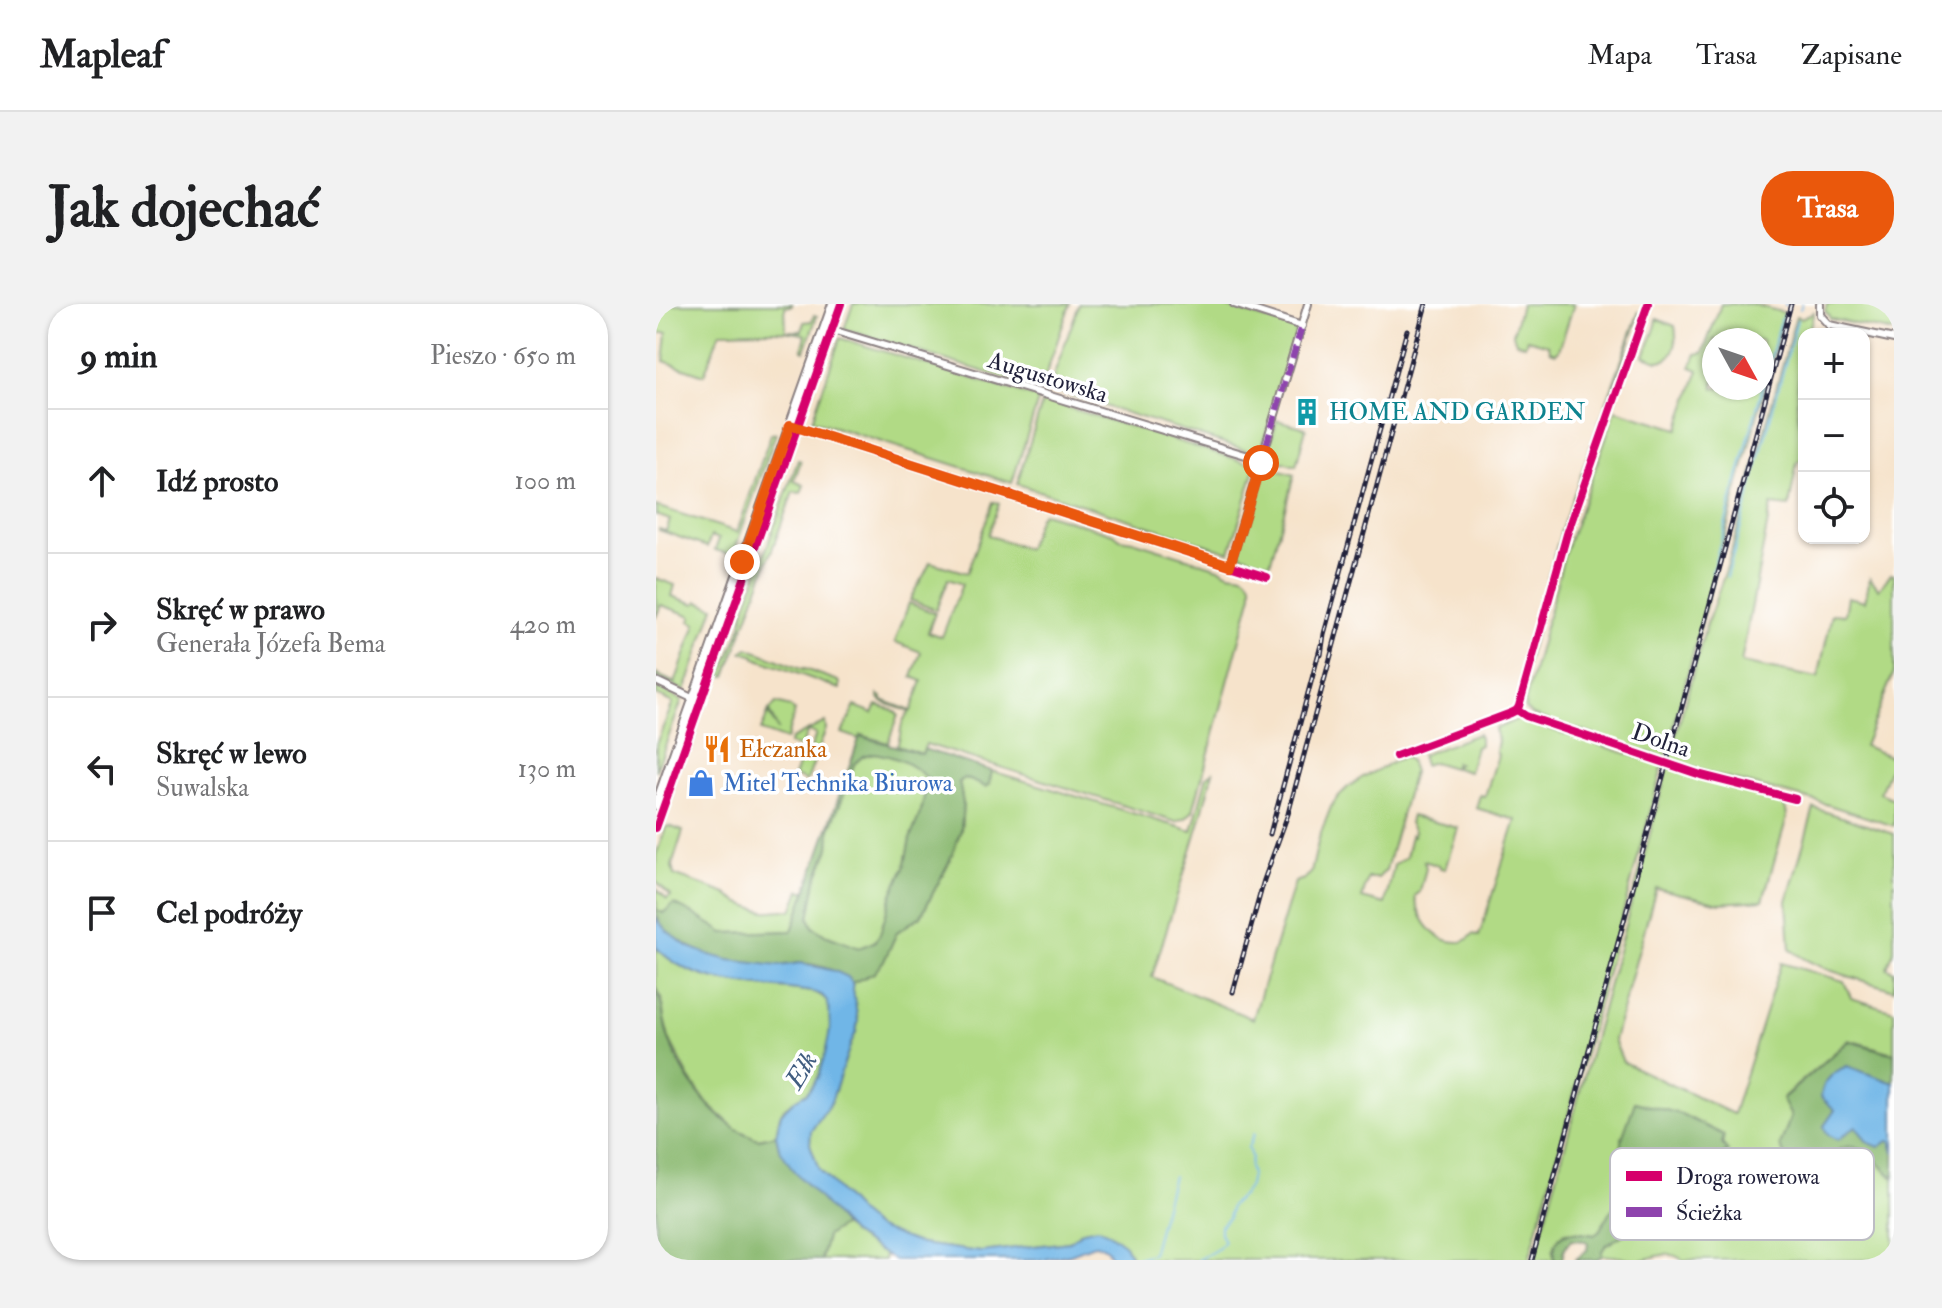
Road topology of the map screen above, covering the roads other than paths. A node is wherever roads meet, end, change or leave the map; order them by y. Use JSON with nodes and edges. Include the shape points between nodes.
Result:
{"nodes":[{"id":1,"x":833,"y":304,"type":"edge"},
{"id":2,"x":841,"y":304,"type":"edge"},
{"id":3,"x":1234,"y":304,"type":"edge"},
{"id":4,"x":1308,"y":304,"type":"edge"},
{"id":5,"x":1648,"y":304,"type":"edge"},
{"id":6,"x":1820,"y":306,"type":"edge"},
{"id":7,"x":1302,"y":326,"type":"junction"},
{"id":8,"x":828,"y":329,"type":"junction"},
{"id":9,"x":1894,"y":339,"type":"edge"},
{"id":10,"x":794,"y":426,"type":"junction"},
{"id":11,"x":1262,"y":460,"type":"junction"},
{"id":12,"x":1230,"y":565,"type":"junction"},
{"id":13,"x":1267,"y":577,"type":"dead end"},
{"id":14,"x":656,"y":681,"type":"edge"},
{"id":15,"x":697,"y":700,"type":"junction"},
{"id":16,"x":1517,"y":710,"type":"junction"},
{"id":17,"x":1396,"y":756,"type":"dead end"},
{"id":18,"x":1795,"y":799,"type":"dead end"},
{"id":19,"x":656,"y":805,"type":"edge"},
{"id":20,"x":656,"y":828,"type":"edge"}],
"edges":[{"from":1,"to":8,"type":"street"},
{"from":2,"to":8,"type":"street"},
{"from":3,"to":7,"type":"street"},
{"from":4,"to":7,"type":"street"},
{"from":5,"to":16,"type":"street","via":[[1563,545]]},
{"from":6,"to":9,"type":"street","via":[[1821,318],[1829,325]]},
{"from":7,"to":11,"type":"street"},
{"from":8,"to":10,"type":"street"},
{"from":8,"to":11,"type":"street","name":"Augustowska"},
{"from":10,"to":12,"type":"street"},
{"from":10,"to":15,"type":"street"},
{"from":11,"to":12,"type":"street"},
{"from":12,"to":13,"type":"street"},
{"from":14,"to":15,"type":"street"},
{"from":15,"to":19,"type":"street"},
{"from":15,"to":20,"type":"street"},
{"from":16,"to":17,"type":"street"},
{"from":16,"to":18,"type":"street","name":"Dolna","via":[[1701,775]]}]}
